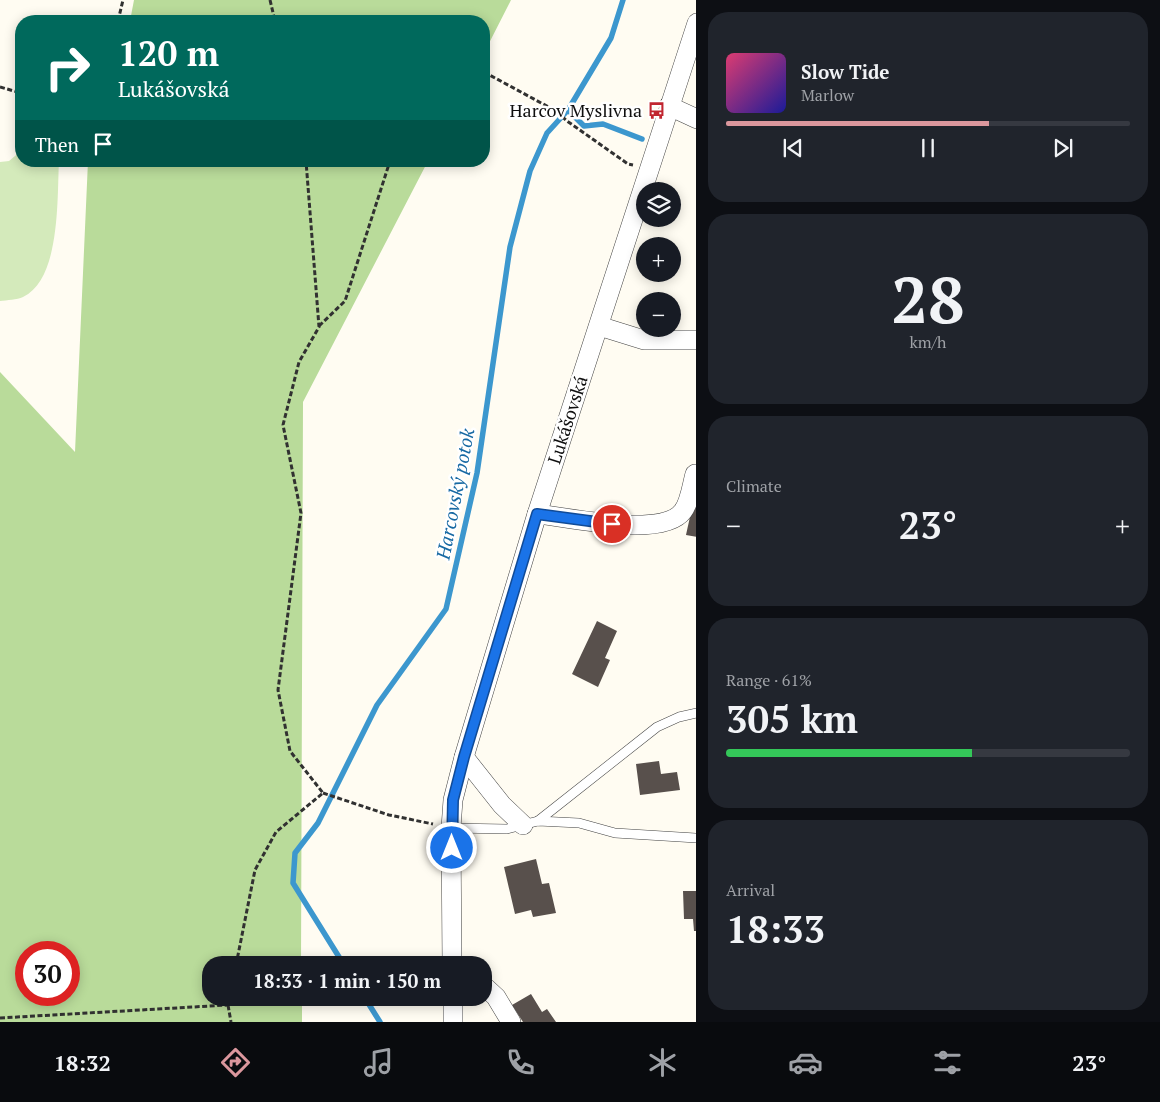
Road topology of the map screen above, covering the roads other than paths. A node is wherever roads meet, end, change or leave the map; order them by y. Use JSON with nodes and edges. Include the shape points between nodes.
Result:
{"nodes":[{"id":1,"x":696,"y":23,"type":"edge"},
{"id":2,"x":669,"y":106,"type":"junction"},
{"id":3,"x":696,"y":118,"type":"edge"},
{"id":4,"x":599,"y":326,"type":"junction"},
{"id":5,"x":696,"y":340,"type":"edge"},
{"id":6,"x":695,"y":474,"type":"dead end"},
{"id":7,"x":537,"y":514,"type":"junction"},
{"id":8,"x":696,"y":713,"type":"edge"},
{"id":9,"x":464,"y":757,"type":"junction"},
{"id":10,"x":531,"y":823,"type":"junction"},
{"id":11,"x":452,"y":828,"type":"junction"},
{"id":12,"x":696,"y":838,"type":"edge"},
{"id":13,"x":453,"y":956,"type":"edge"},
{"id":14,"x":492,"y":993,"type":"edge"},
{"id":15,"x":453,"y":1006,"type":"edge"},
{"id":16,"x":453,"y":1022,"type":"edge"},
{"id":17,"x":511,"y":1022,"type":"edge"}],
"edges":[{"from":1,"to":2,"type":"street","name":"Lukášovská"},
{"from":2,"to":3,"type":"street"},
{"from":2,"to":4,"type":"street","name":"Lukášovská"},
{"from":4,"to":5,"type":"street","via":[[644,340]]},
{"from":4,"to":7,"type":"street","name":"Lukášovská"},
{"from":6,"to":7,"type":"street","via":[[684,511],[675,518],[652,525],[601,523]]},
{"from":7,"to":9,"type":"street","name":"Lukášovská"},
{"from":8,"to":10,"type":"lane","via":[[657,727]]},
{"from":9,"to":10,"type":"street","via":[[502,805]]},
{"from":9,"to":11,"type":"street","name":"Lukášovská","via":[[453,800]]},
{"from":10,"to":11,"type":"lane","via":[[507,829]]},
{"from":10,"to":12,"type":"lane","via":[[579,823],[615,833]]},
{"from":11,"to":13,"type":"street","name":"Lukášovská"},
{"from":14,"to":17,"type":"street"},
{"from":15,"to":16,"type":"street"}]}
